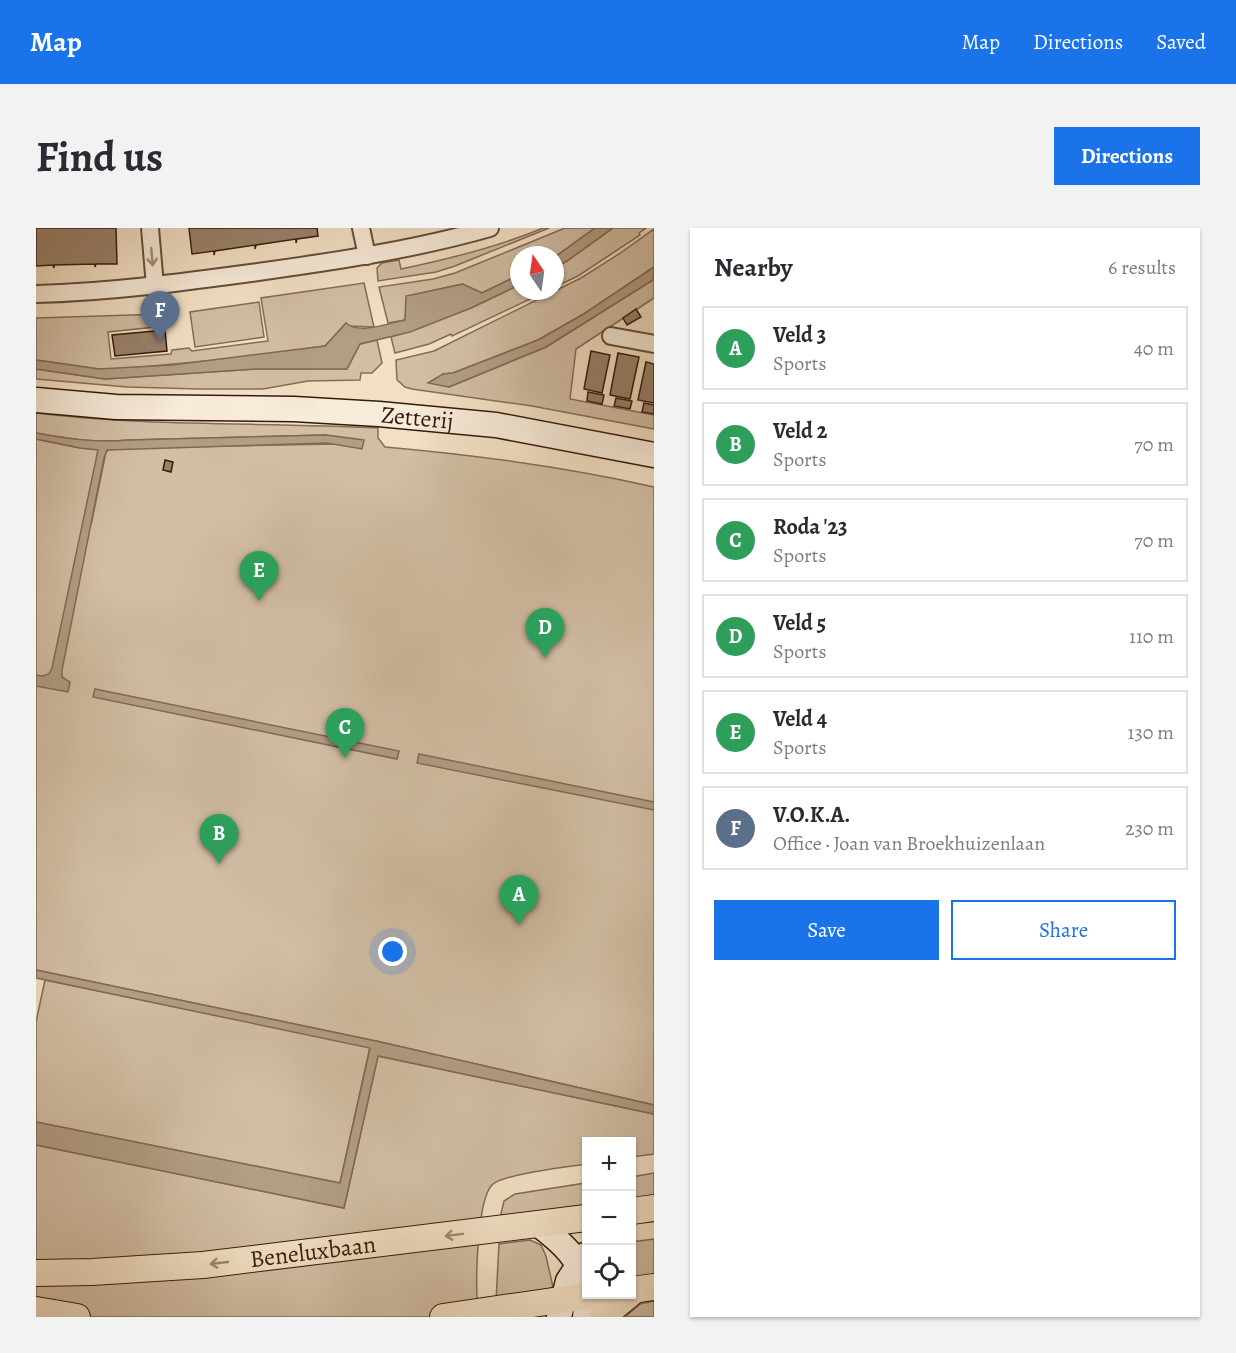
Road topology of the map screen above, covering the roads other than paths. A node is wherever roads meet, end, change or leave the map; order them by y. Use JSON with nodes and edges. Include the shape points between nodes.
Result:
{"nodes":[{"id":1,"x":150,"y":228,"type":"edge"},
{"id":2,"x":361,"y":228,"type":"edge"},
{"id":3,"x":490,"y":228,"type":"edge"},
{"id":4,"x":367,"y":256,"type":"junction"},
{"id":5,"x":155,"y":286,"type":"junction"},
{"id":6,"x":36,"y":294,"type":"edge"},
{"id":7,"x":611,"y":336,"type":"dead end"},
{"id":8,"x":654,"y":344,"type":"edge"},
{"id":9,"x":36,"y":400,"type":"edge"},
{"id":10,"x":654,"y":455,"type":"edge"},
{"id":11,"x":654,"y":1208,"type":"edge"},
{"id":12,"x":636,"y":1210,"type":"edge"},
{"id":13,"x":654,"y":1214,"type":"edge"},
{"id":14,"x":582,"y":1219,"type":"edge"},
{"id":15,"x":636,"y":1222,"type":"edge"},
{"id":16,"x":539,"y":1225,"type":"junction"},
{"id":17,"x":582,"y":1258,"type":"edge"},
{"id":18,"x":36,"y":1273,"type":"edge"},
{"id":19,"x":601,"y":1299,"type":"edge"},
{"id":20,"x":584,"y":1303,"type":"edge"},
{"id":21,"x":36,"y":1310,"type":"edge"},
{"id":22,"x":501,"y":1313,"type":"edge"},
{"id":23,"x":77,"y":1317,"type":"edge"},
{"id":24,"x":443,"y":1317,"type":"edge"}],
"edges":[{"from":1,"to":5,"type":"street","one_way":true},
{"from":2,"to":4,"type":"street"},
{"from":3,"to":4,"type":"street","via":[[439,243]]},
{"from":4,"to":5,"type":"street"},
{"from":5,"to":6,"type":"street"},
{"from":7,"to":8,"type":"street"},
{"from":9,"to":10,"type":"street","name":"Zetterij","via":[[116,407],[304,410],[468,422]]},
{"from":11,"to":12,"type":"main road"},
{"from":13,"to":15,"type":"street"},
{"from":14,"to":16,"type":"main road","name":"Beneluxbaan"},
{"from":16,"to":17,"type":"street"},
{"from":16,"to":18,"type":"main road","name":"Beneluxbaan","one_way":true,"via":[[202,1265]]},
{"from":17,"to":20,"type":"street","via":[[568,1281]]},
{"from":19,"to":20,"type":"main road"},
{"from":20,"to":22,"type":"main road"},
{"from":21,"to":23,"type":"main road"},
{"from":22,"to":24,"type":"main road"}]}
